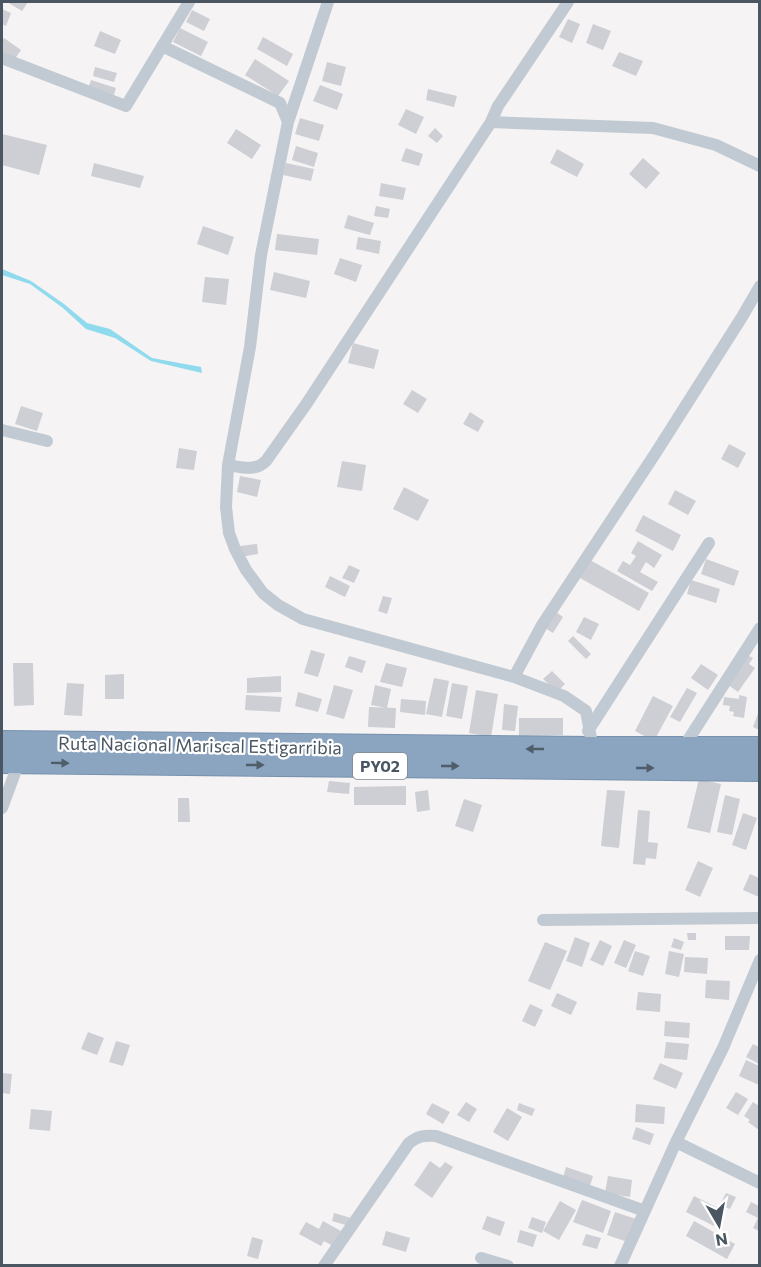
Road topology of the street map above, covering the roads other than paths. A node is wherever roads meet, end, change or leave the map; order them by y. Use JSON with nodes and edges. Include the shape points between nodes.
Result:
{"nodes":[{"id":1,"x":189,"y":2,"type":"edge"},
{"id":2,"x":328,"y":2,"type":"edge"},
{"id":3,"x":568,"y":2,"type":"edge"},
{"id":4,"x":162,"y":46,"type":"junction"},
{"id":5,"x":2,"y":58,"type":"edge"},
{"id":6,"x":288,"y":122,"type":"junction"},
{"id":7,"x":491,"y":122,"type":"junction"},
{"id":8,"x":759,"y":166,"type":"edge"},
{"id":9,"x":759,"y":286,"type":"edge"},
{"id":10,"x":2,"y":430,"type":"edge"},
{"id":11,"x":47,"y":441,"type":"dead end"},
{"id":12,"x":228,"y":465,"type":"junction"},
{"id":13,"x":710,"y":543,"type":"dead end"},
{"id":14,"x":759,"y":628,"type":"edge"},
{"id":15,"x":514,"y":677,"type":"junction"},
{"id":16,"x":591,"y":740,"type":"junction"},
{"id":17,"x":2,"y":743,"type":"edge"},
{"id":18,"x":683,"y":748,"type":"junction"},
{"id":19,"x":759,"y":749,"type":"edge"},
{"id":20,"x":10,"y":762,"type":"edge"},
{"id":21,"x":759,"y":769,"type":"edge"},
{"id":22,"x":2,"y":808,"type":"edge"},
{"id":23,"x":759,"y":918,"type":"edge"},
{"id":24,"x":543,"y":920,"type":"dead end"},
{"id":25,"x":759,"y":960,"type":"edge"},
{"id":26,"x":676,"y":1142,"type":"junction"},
{"id":27,"x":759,"y":1183,"type":"edge"},
{"id":28,"x":645,"y":1211,"type":"junction"},
{"id":29,"x":481,"y":1258,"type":"dead end"},
{"id":30,"x":324,"y":1266,"type":"edge"},
{"id":31,"x":508,"y":1266,"type":"edge"},
{"id":32,"x":620,"y":1266,"type":"edge"}],
"edges":[{"from":1,"to":4,"type":"street"},
{"from":2,"to":6,"type":"street"},
{"from":3,"to":7,"type":"street"},
{"from":4,"to":5,"type":"street","via":[[126,106]]},
{"from":4,"to":6,"type":"street","via":[[280,103]]},
{"from":6,"to":12,"type":"street","via":[[261,255],[250,347]]},
{"from":7,"to":8,"type":"street","via":[[653,128],[716,145]]},
{"from":7,"to":12,"type":"street","via":[[266,461],[250,469]]},
{"from":9,"to":15,"type":"street","via":[[542,625]]},
{"from":10,"to":11,"type":"street"},
{"from":12,"to":15,"type":"street","via":[[229,533],[246,570],[278,605],[303,619]]},
{"from":13,"to":16,"type":"street"},
{"from":14,"to":18,"type":"street"},
{"from":15,"to":16,"type":"street","via":[[564,696],[586,711]]},
{"from":16,"to":17,"type":"highway","name":"Ruta Nacional Mariscal Estigarribia","number":"PY02","one_way":true},
{"from":16,"to":18,"type":"highway","name":"Ruta Nacional Mariscal Estigarribia","number":"PY02"},
{"from":18,"to":19,"type":"highway","name":"Ruta Nacional Mariscal Estigarribia","number":"PY02"},
{"from":20,"to":21,"type":"highway","name":"Ruta Nacional Mariscal Estigarribia","number":"PY02","one_way":true},
{"from":20,"to":22,"type":"street"},
{"from":23,"to":24,"type":"street"},
{"from":25,"to":26,"type":"street","via":[[723,1048]]},
{"from":26,"to":27,"type":"street"},
{"from":26,"to":28,"type":"street"},
{"from":28,"to":30,"type":"street","via":[[427,1135],[409,1143]]},
{"from":28,"to":32,"type":"street"},
{"from":29,"to":31,"type":"street"}]}
